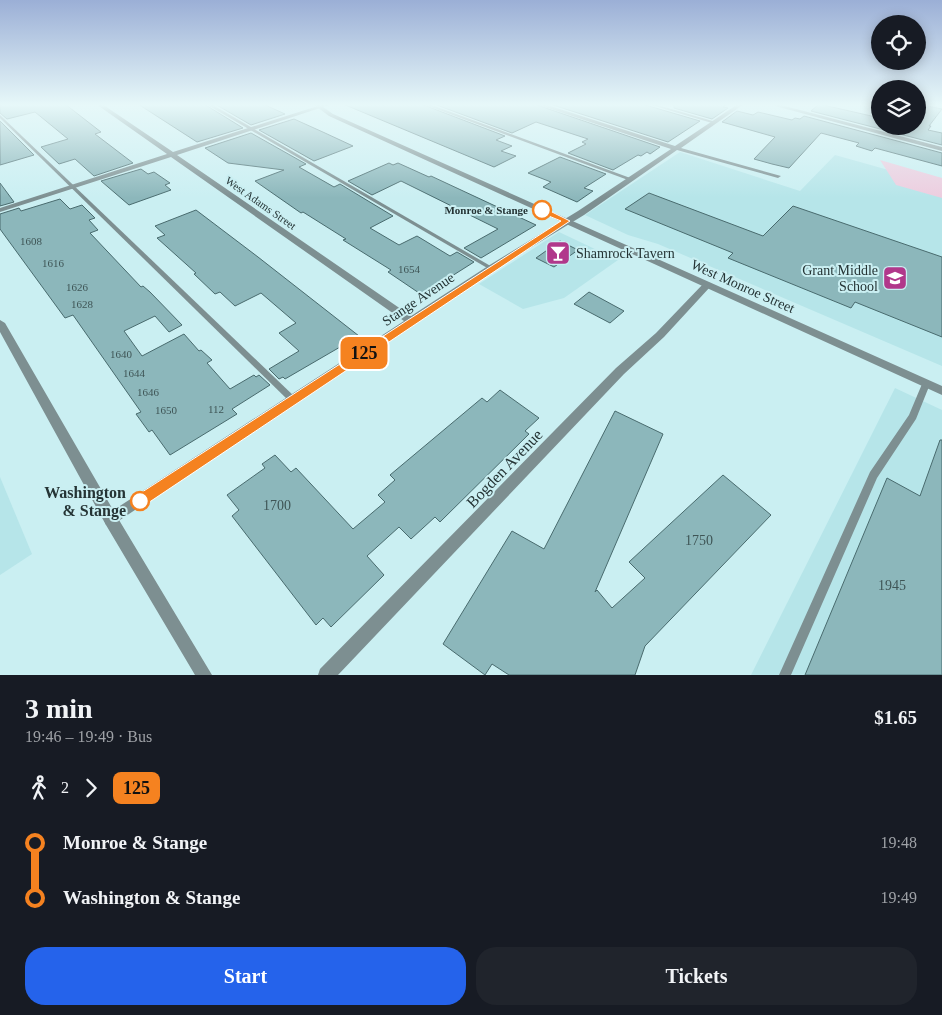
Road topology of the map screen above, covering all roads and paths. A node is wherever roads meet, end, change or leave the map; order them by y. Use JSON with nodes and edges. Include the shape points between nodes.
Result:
{"nodes":[{"id":1,"x":20,"y":136,"type":"edge"},
{"id":2,"x":145,"y":136,"type":"edge"},
{"id":3,"x":229,"y":136,"type":"edge"},
{"id":4,"x":260,"y":136,"type":"edge"},
{"id":5,"x":376,"y":136,"type":"edge"},
{"id":6,"x":511,"y":136,"type":"edge"},
{"id":7,"x":638,"y":136,"type":"edge"},
{"id":8,"x":695,"y":136,"type":"edge"},
{"id":9,"x":890,"y":136,"type":"edge"},
{"id":10,"x":677,"y":148,"type":"junction"},
{"id":11,"x":942,"y":149,"type":"edge"},
{"id":12,"x":172,"y":154,"type":"junction"},
{"id":13,"x":778,"y":176,"type":"dead end"},
{"id":14,"x":630,"y":179,"type":"junction"},
{"id":15,"x":72,"y":186,"type":"junction"},
{"id":16,"x":0,"y":210,"type":"edge"},
{"id":17,"x":566,"y":221,"type":"junction"},
{"id":18,"x":491,"y":268,"type":"junction"},
{"id":19,"x":707,"y":285,"type":"junction"},
{"id":20,"x":411,"y":321,"type":"junction"},
{"id":21,"x":0,"y":323,"type":"edge"},
{"id":22,"x":926,"y":384,"type":"junction"},
{"id":23,"x":942,"y":391,"type":"edge"},
{"id":24,"x":293,"y":400,"type":"junction"},
{"id":25,"x":111,"y":520,"type":"junction"},
{"id":26,"x":204,"y":675,"type":"edge"},
{"id":27,"x":326,"y":675,"type":"edge"},
{"id":28,"x":785,"y":675,"type":"edge"}],
"edges":[{"from":1,"to":15,"type":"lane"},
{"from":2,"to":12,"type":"street","name":"West Adams Street"},
{"from":3,"to":12,"type":"street"},
{"from":4,"to":18,"type":"lane"},
{"from":5,"to":17,"type":"street","name":"West Monroe Street"},
{"from":6,"to":14,"type":"lane"},
{"from":7,"to":10,"type":"street"},
{"from":8,"to":10,"type":"street","name":"Stange Avenue"},
{"from":9,"to":11,"type":"street"},
{"from":10,"to":13,"type":"street"},
{"from":10,"to":14,"type":"street","name":"Stange Avenue"},
{"from":12,"to":15,"type":"street"},
{"from":12,"to":20,"type":"street","name":"West Adams Street"},
{"from":14,"to":17,"type":"street","name":"Stange Avenue"},
{"from":15,"to":16,"type":"street"},
{"from":15,"to":24,"type":"lane"},
{"from":17,"to":18,"type":"street","name":"Stange Avenue"},
{"from":17,"to":19,"type":"street","name":"West Monroe Street"},
{"from":18,"to":20,"type":"street","name":"Stange Avenue"},
{"from":19,"to":22,"type":"street","name":"West Monroe Street"},
{"from":19,"to":27,"type":"street","name":"Bogden Avenue"},
{"from":20,"to":24,"type":"street","name":"Stange Avenue"},
{"from":21,"to":25,"type":"street"},
{"from":22,"to":23,"type":"street","name":"West Monroe Street"},
{"from":22,"to":28,"type":"lane","via":[[913,417],[873,475]]},
{"from":24,"to":25,"type":"street","name":"Stange Avenue"},
{"from":25,"to":26,"type":"street"}]}
